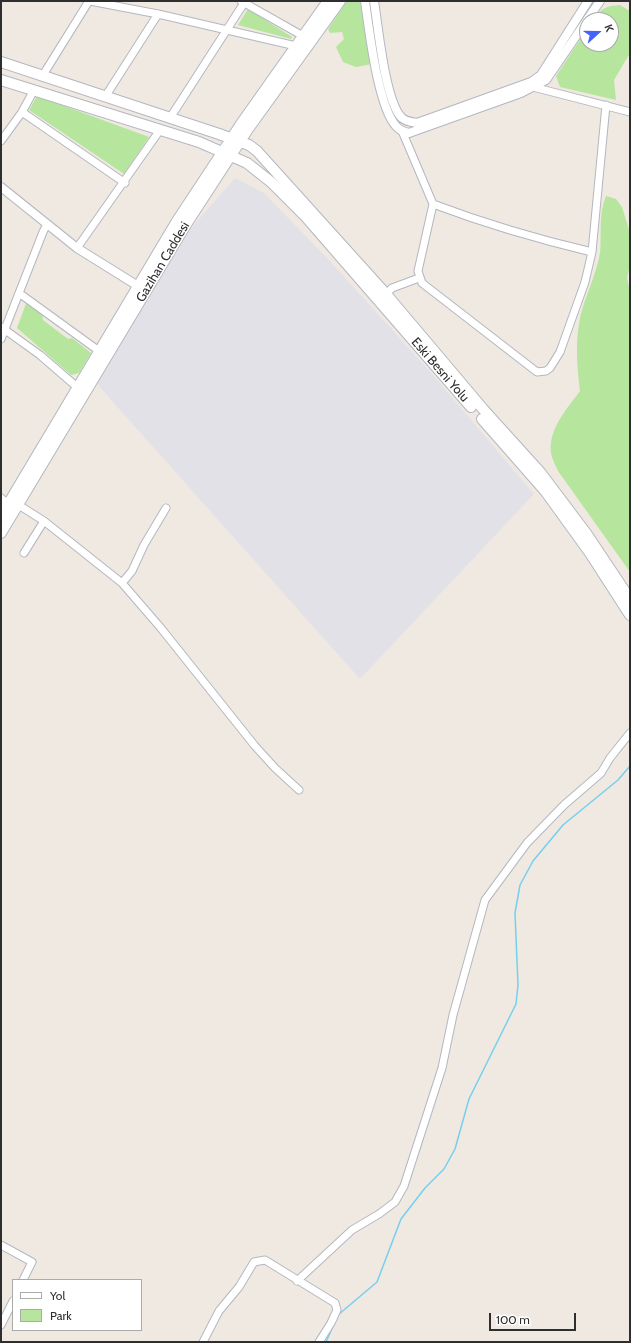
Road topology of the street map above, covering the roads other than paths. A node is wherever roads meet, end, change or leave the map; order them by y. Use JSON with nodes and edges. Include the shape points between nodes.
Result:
{"nodes":[{"id":1,"x":90,"y":1,"type":"edge"},
{"id":2,"x":328,"y":1,"type":"edge"},
{"id":3,"x":340,"y":1,"type":"edge"},
{"id":4,"x":365,"y":1,"type":"edge"},
{"id":5,"x":374,"y":1,"type":"edge"},
{"id":6,"x":588,"y":1,"type":"edge"},
{"id":7,"x":600,"y":1,"type":"edge"},
{"id":8,"x":242,"y":2,"type":"edge"},
{"id":9,"x":158,"y":14,"type":"junction"},
{"id":10,"x":227,"y":30,"type":"junction"},
{"id":11,"x":303,"y":36,"type":"junction"},
{"id":12,"x":296,"y":46,"type":"junction"},
{"id":13,"x":1,"y":62,"type":"edge"},
{"id":14,"x":43,"y":75,"type":"junction"},
{"id":15,"x":1,"y":80,"type":"edge"},
{"id":16,"x":532,"y":85,"type":"junction"},
{"id":17,"x":34,"y":90,"type":"junction"},
{"id":18,"x":105,"y":97,"type":"junction"},
{"id":19,"x":606,"y":105,"type":"junction"},
{"id":20,"x":22,"y":112,"type":"junction"},
{"id":21,"x":630,"y":112,"type":"edge"},
{"id":22,"x":170,"y":118,"type":"junction"},
{"id":23,"x":248,"y":129,"type":"junction"},
{"id":24,"x":160,"y":130,"type":"junction"},
{"id":25,"x":402,"y":131,"type":"junction"},
{"id":26,"x":235,"y":140,"type":"junction"},
{"id":27,"x":1,"y":142,"type":"edge"},
{"id":28,"x":227,"y":153,"type":"junction"},
{"id":29,"x":260,"y":155,"type":"junction"},
{"id":30,"x":125,"y":183,"type":"junction"},
{"id":31,"x":1,"y":187,"type":"edge"},
{"id":32,"x":433,"y":204,"type":"junction"},
{"id":33,"x":48,"y":224,"type":"junction"},
{"id":34,"x":77,"y":248,"type":"junction"},
{"id":35,"x":592,"y":252,"type":"junction"},
{"id":36,"x":419,"y":278,"type":"junction"},
{"id":37,"x":138,"y":286,"type":"junction"},
{"id":38,"x":19,"y":292,"type":"junction"},
{"id":39,"x":386,"y":294,"type":"junction"},
{"id":40,"x":3,"y":329,"type":"edge"},
{"id":41,"x":1,"y":339,"type":"edge"},
{"id":42,"x":99,"y":351,"type":"junction"},
{"id":43,"x":77,"y":387,"type":"junction"},
{"id":44,"x":9,"y":502,"type":"edge"},
{"id":45,"x":166,"y":508,"type":"dead end"},
{"id":46,"x":1,"y":516,"type":"edge"},
{"id":47,"x":44,"y":521,"type":"junction"},
{"id":48,"x":1,"y":533,"type":"edge"},
{"id":49,"x":24,"y":553,"type":"dead end"},
{"id":50,"x":122,"y":583,"type":"junction"},
{"id":51,"x":630,"y":599,"type":"edge"},
{"id":52,"x":630,"y":615,"type":"edge"},
{"id":53,"x":630,"y":733,"type":"edge"},
{"id":54,"x":299,"y":790,"type":"dead end"},
{"id":55,"x":1,"y":1245,"type":"edge"},
{"id":56,"x":24,"y":1279,"type":"edge"},
{"id":57,"x":297,"y":1281,"type":"junction"},
{"id":58,"x":12,"y":1303,"type":"edge"},
{"id":59,"x":1,"y":1325,"type":"edge"},
{"id":60,"x":203,"y":1342,"type":"edge"},
{"id":61,"x":319,"y":1342,"type":"edge"}],
"edges":[{"from":1,"to":9,"type":"street"},
{"from":1,"to":14,"type":"street"},
{"from":2,"to":11,"type":"main road","name":"Gazihan Caddesi"},
{"from":3,"to":23,"type":"main road","name":"Gazihan Caddesi"},
{"from":4,"to":25,"type":"street","via":[[377,77],[390,117],[395,126]]},
{"from":5,"to":16,"type":"street","via":[[390,88],[403,119],[417,122]]},
{"from":6,"to":16,"type":"street"},
{"from":7,"to":16,"type":"street","via":[[546,80]]},
{"from":8,"to":10,"type":"street"},
{"from":8,"to":11,"type":"street"},
{"from":9,"to":10,"type":"street"},
{"from":9,"to":18,"type":"street"},
{"from":10,"to":12,"type":"street"},
{"from":10,"to":22,"type":"street"},
{"from":11,"to":12,"type":"main road","name":"Gazihan Caddesi"},
{"from":12,"to":26,"type":"main road","name":"Gazihan Caddesi"},
{"from":13,"to":14,"type":"main road","name":"Eski Besni Yolu"},
{"from":14,"to":17,"type":"main road"},
{"from":14,"to":18,"type":"main road","name":"Eski Besni Yolu"},
{"from":15,"to":17,"type":"main road","name":"Eski Besni Yolu"},
{"from":16,"to":19,"type":"street"},
{"from":16,"to":25,"type":"street","via":[[415,133]]},
{"from":17,"to":20,"type":"street"},
{"from":17,"to":24,"type":"main road","name":"Eski Besni Yolu"},
{"from":18,"to":22,"type":"main road","name":"Eski Besni Yolu"},
{"from":19,"to":21,"type":"street"},
{"from":19,"to":35,"type":"street"},
{"from":20,"to":27,"type":"street"},
{"from":20,"to":30,"type":"street"},
{"from":22,"to":26,"type":"main road","name":"Eski Besni Yolu"},
{"from":23,"to":26,"type":"main road","name":"Gazihan Caddesi"},
{"from":23,"to":29,"type":"main road"},
{"from":24,"to":28,"type":"main road","name":"Eski Besni Yolu"},
{"from":24,"to":30,"type":"street"},
{"from":25,"to":32,"type":"street"},
{"from":26,"to":28,"type":"main road","name":"Gazihan Caddesi"},
{"from":26,"to":29,"type":"main road","name":"Eski Besni Yolu","via":[[249,145]]},
{"from":28,"to":37,"type":"main road","name":"Gazihan Caddesi","via":[[174,227]]},
{"from":28,"to":44,"type":"main road","name":"Gazihan Caddesi","via":[[166,257]]},
{"from":28,"to":52,"type":"main road","name":"Eski Besni Yolu","via":[[247,163],[271,182],[306,217],[534,477],[586,548]]},
{"from":29,"to":39,"type":"main road","name":"Eski Besni Yolu"},
{"from":30,"to":34,"type":"street"},
{"from":31,"to":33,"type":"street"},
{"from":32,"to":35,"type":"street","via":[[535,239]]},
{"from":32,"to":36,"type":"street","via":[[418,271]]},
{"from":33,"to":34,"type":"street"},
{"from":33,"to":38,"type":"street"},
{"from":34,"to":37,"type":"street"},
{"from":35,"to":36,"type":"street","via":[[585,282],[560,352],[550,368],[542,372],[537,372],[422,283]]},
{"from":36,"to":39,"type":"street","via":[[392,288]]},
{"from":37,"to":42,"type":"main road","name":"Gazihan Caddesi"},
{"from":38,"to":40,"type":"street"},
{"from":38,"to":42,"type":"street"},
{"from":39,"to":51,"type":"main road","name":"Eski Besni Yolu","via":[[483,410],[540,472],[590,538]]},
{"from":40,"to":41,"type":"street"},
{"from":40,"to":43,"type":"street","via":[[40,355]]},
{"from":42,"to":43,"type":"main road","name":"Gazihan Caddesi"},
{"from":43,"to":44,"type":"main road","name":"Gazihan Caddesi"},
{"from":44,"to":46,"type":"main road","name":"Gazihan Caddesi"},
{"from":44,"to":47,"type":"street"},
{"from":44,"to":48,"type":"main road","name":"Gazihan Caddesi"},
{"from":45,"to":50,"type":"street","via":[[132,571]]},
{"from":47,"to":49,"type":"street"},
{"from":47,"to":50,"type":"street"},
{"from":50,"to":54,"type":"street","via":[[255,746]]},
{"from":53,"to":57,"type":"street","via":[[601,773],[564,805],[527,843],[485,900],[453,1015],[442,1068],[404,1186],[395,1202],[352,1230]]},
{"from":55,"to":56,"type":"street","via":[[32,1262]]},
{"from":57,"to":60,"type":"street","via":[[265,1260],[254,1262],[239,1287],[219,1311]]},
{"from":57,"to":61,"type":"street","via":[[335,1303],[337,1310]]},
{"from":58,"to":59,"type":"street"}]}
